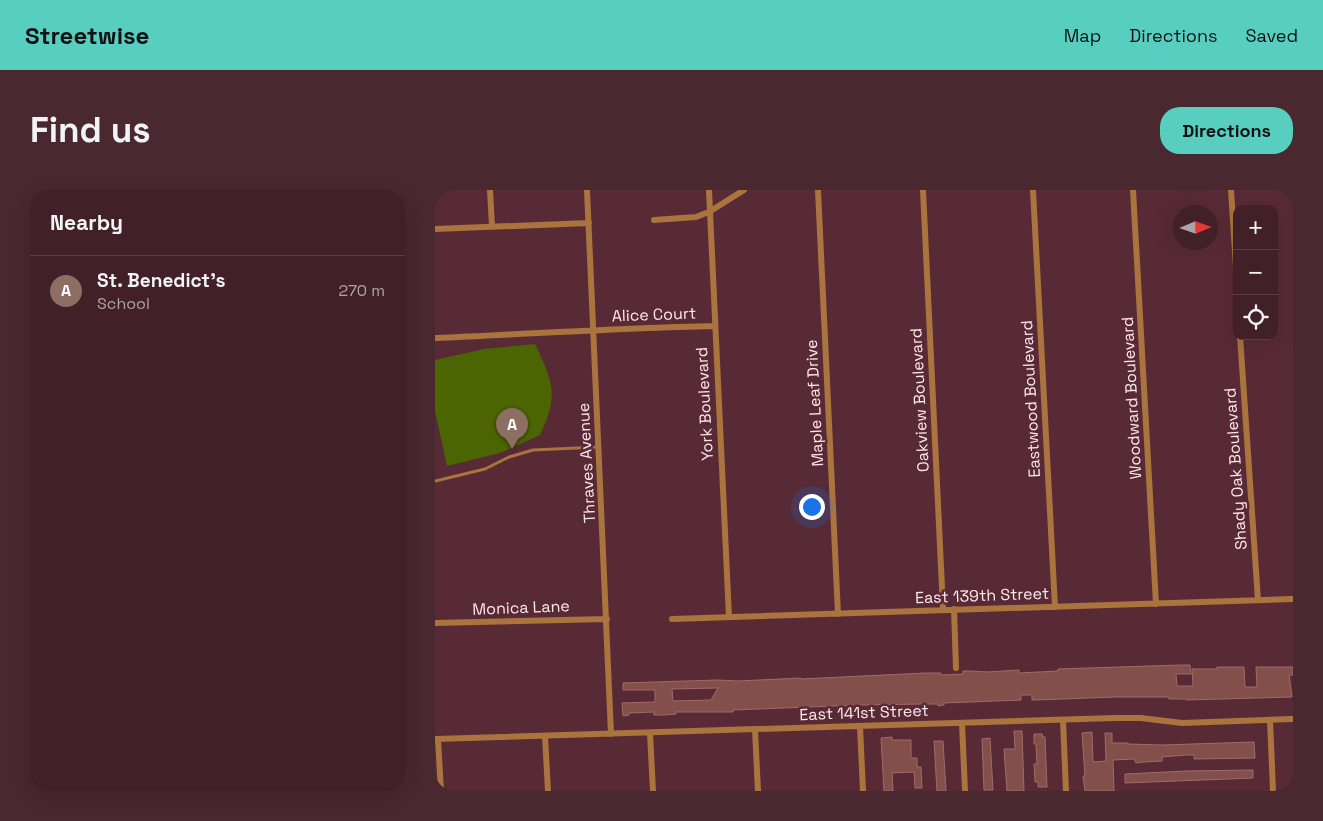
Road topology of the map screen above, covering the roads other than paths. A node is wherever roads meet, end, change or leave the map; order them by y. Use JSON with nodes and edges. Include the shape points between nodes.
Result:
{"nodes":[{"id":1,"x":491,"y":190,"type":"edge"},
{"id":2,"x":587,"y":190,"type":"edge"},
{"id":3,"x":709,"y":190,"type":"edge"},
{"id":4,"x":744,"y":190,"type":"edge"},
{"id":5,"x":817,"y":190,"type":"edge"},
{"id":6,"x":923,"y":190,"type":"edge"},
{"id":7,"x":1033,"y":190,"type":"edge"},
{"id":8,"x":1133,"y":190,"type":"edge"},
{"id":9,"x":1231,"y":190,"type":"edge"},
{"id":10,"x":709,"y":212,"type":"junction"},
{"id":11,"x":654,"y":220,"type":"dead end"},
{"id":12,"x":589,"y":223,"type":"junction"},
{"id":13,"x":492,"y":226,"type":"junction"},
{"id":14,"x":435,"y":229,"type":"edge"},
{"id":15,"x":1235,"y":250,"type":"edge"},
{"id":16,"x":714,"y":326,"type":"junction"},
{"id":17,"x":594,"y":331,"type":"junction"},
{"id":18,"x":435,"y":338,"type":"edge"},
{"id":19,"x":1240,"y":340,"type":"edge"},
{"id":20,"x":599,"y":448,"type":"junction"},
{"id":21,"x":435,"y":481,"type":"edge"},
{"id":22,"x":1293,"y":599,"type":"edge"},
{"id":23,"x":1258,"y":600,"type":"junction"},
{"id":24,"x":1156,"y":604,"type":"junction"},
{"id":25,"x":1055,"y":606,"type":"junction"},
{"id":26,"x":943,"y":609,"type":"junction"},
{"id":27,"x":954,"y":609,"type":"junction"},
{"id":28,"x":838,"y":614,"type":"junction"},
{"id":29,"x":729,"y":617,"type":"junction"},
{"id":30,"x":607,"y":619,"type":"junction"},
{"id":31,"x":672,"y":619,"type":"dead end"},
{"id":32,"x":435,"y":623,"type":"edge"},
{"id":33,"x":956,"y":668,"type":"dead end"},
{"id":34,"x":1293,"y":719,"type":"edge"},
{"id":35,"x":1063,"y":720,"type":"junction"},
{"id":36,"x":1270,"y":720,"type":"junction"},
{"id":37,"x":962,"y":723,"type":"junction"},
{"id":38,"x":860,"y":726,"type":"junction"},
{"id":39,"x":755,"y":730,"type":"junction"},
{"id":40,"x":611,"y":734,"type":"junction"},
{"id":41,"x":650,"y":734,"type":"junction"},
{"id":42,"x":545,"y":736,"type":"junction"},
{"id":43,"x":437,"y":739,"type":"edge"},
{"id":44,"x":441,"y":791,"type":"edge"},
{"id":45,"x":548,"y":791,"type":"edge"},
{"id":46,"x":653,"y":791,"type":"edge"},
{"id":47,"x":758,"y":791,"type":"edge"},
{"id":48,"x":863,"y":791,"type":"edge"},
{"id":49,"x":965,"y":791,"type":"edge"},
{"id":50,"x":1066,"y":791,"type":"edge"},
{"id":51,"x":1273,"y":791,"type":"edge"}],
"edges":[{"from":1,"to":13,"type":"street"},
{"from":2,"to":12,"type":"street","name":"Thraves Avenue"},
{"from":3,"to":10,"type":"street","name":"York Boulevard"},
{"from":4,"to":10,"type":"street"},
{"from":5,"to":28,"type":"street","name":"Maple Leaf Drive"},
{"from":6,"to":26,"type":"street","name":"Oakview Boulevard"},
{"from":7,"to":25,"type":"street","name":"Eastwood Boulevard"},
{"from":8,"to":24,"type":"street","name":"Woodward Boulevard"},
{"from":9,"to":15,"type":"street"},
{"from":10,"to":11,"type":"street","via":[[696,217]]},
{"from":10,"to":16,"type":"street","name":"York Boulevard"},
{"from":12,"to":13,"type":"street"},
{"from":12,"to":17,"type":"street","name":"Thraves Avenue"},
{"from":13,"to":14,"type":"street"},
{"from":16,"to":17,"type":"street","name":"Alice Court"},
{"from":16,"to":29,"type":"street","name":"York Boulevard"},
{"from":17,"to":18,"type":"street","name":"Alice Court"},
{"from":17,"to":20,"type":"street","name":"Thraves Avenue"},
{"from":19,"to":23,"type":"street","name":"Shady Oak Boulevard"},
{"from":20,"to":21,"type":"lane","via":[[533,450],[485,469]]},
{"from":20,"to":30,"type":"street","name":"Thraves Avenue"},
{"from":22,"to":23,"type":"street","name":"East 139th Street"},
{"from":23,"to":24,"type":"street","name":"East 139th Street"},
{"from":24,"to":25,"type":"street","name":"East 139th Street"},
{"from":25,"to":27,"type":"street","name":"East 139th Street"},
{"from":26,"to":27,"type":"street","name":"East 139th Street"},
{"from":26,"to":28,"type":"street","name":"East 139th Street"},
{"from":27,"to":33,"type":"street"},
{"from":28,"to":29,"type":"street","name":"East 139th Street"},
{"from":29,"to":31,"type":"street","name":"East 139th Street"},
{"from":30,"to":32,"type":"street","name":"Monica Lane"},
{"from":30,"to":40,"type":"street","name":"Thraves Avenue"},
{"from":34,"to":36,"type":"street","name":"East 141st Street"},
{"from":35,"to":36,"type":"street","name":"East 141st Street","via":[[1133,718],[1182,723]]},
{"from":35,"to":37,"type":"street","name":"East 141st Street"},
{"from":35,"to":50,"type":"street"},
{"from":36,"to":51,"type":"street"},
{"from":37,"to":38,"type":"street","name":"East 141st Street"},
{"from":37,"to":49,"type":"street"},
{"from":38,"to":39,"type":"street","name":"East 141st Street"},
{"from":38,"to":48,"type":"street"},
{"from":39,"to":41,"type":"street","name":"East 141st Street"},
{"from":39,"to":47,"type":"street"},
{"from":40,"to":41,"type":"street","name":"East 141st Street"},
{"from":40,"to":42,"type":"street","name":"East 141st Street"},
{"from":41,"to":46,"type":"street"},
{"from":42,"to":43,"type":"street","name":"East 141st Street"},
{"from":42,"to":45,"type":"street"},
{"from":43,"to":44,"type":"street"}]}
